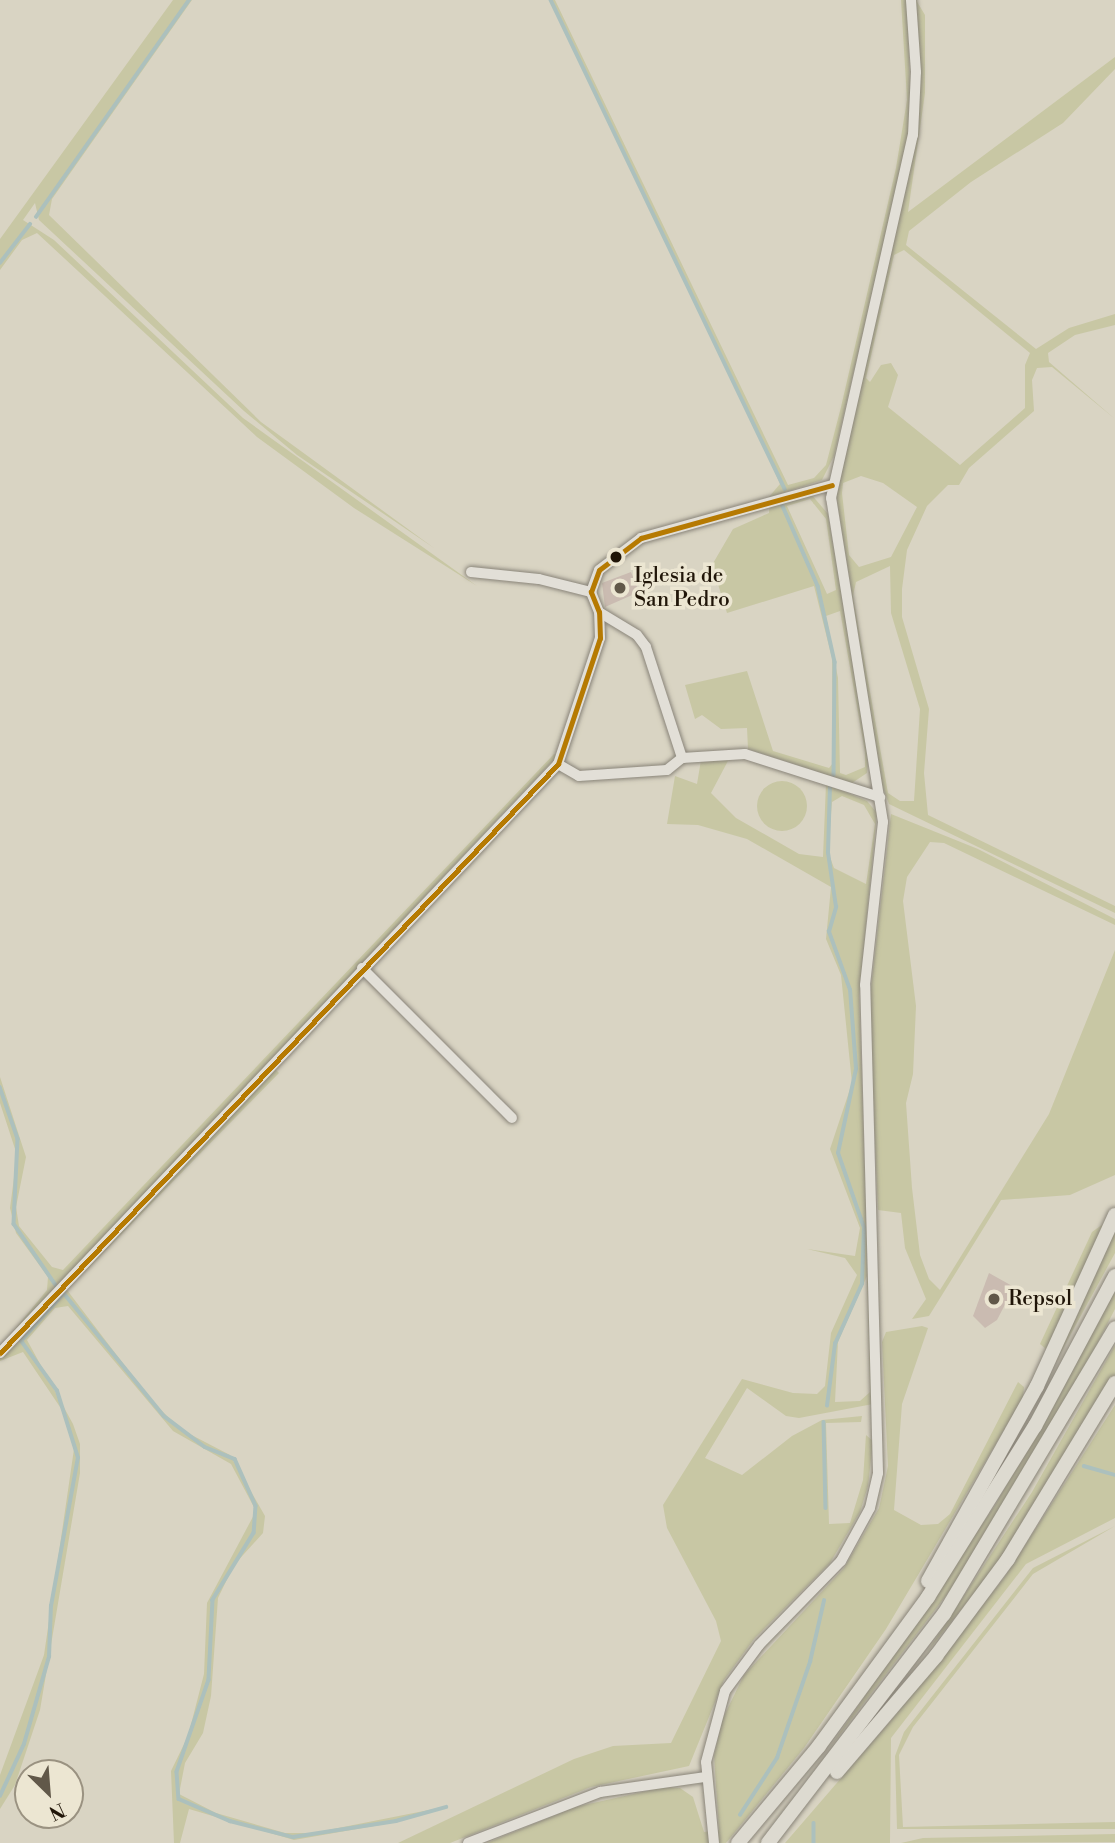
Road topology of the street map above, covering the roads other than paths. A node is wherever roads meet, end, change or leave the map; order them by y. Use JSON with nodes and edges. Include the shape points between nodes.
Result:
{"nodes":[{"id":1,"x":911,"y":0,"type":"edge"},
{"id":2,"x":832,"y":485,"type":"junction"},
{"id":3,"x":471,"y":572,"type":"dead end"},
{"id":4,"x":591,"y":592,"type":"junction"},
{"id":5,"x":599,"y":611,"type":"junction"},
{"id":6,"x":682,"y":758,"type":"junction"},
{"id":7,"x":558,"y":764,"type":"junction"},
{"id":8,"x":880,"y":797,"type":"junction"},
{"id":9,"x":362,"y":968,"type":"junction"},
{"id":10,"x":512,"y":1118,"type":"dead end"},
{"id":11,"x":1115,"y":1215,"type":"edge"},
{"id":12,"x":1115,"y":1276,"type":"edge"},
{"id":13,"x":1115,"y":1328,"type":"edge"},
{"id":14,"x":0,"y":1353,"type":"edge"},
{"id":15,"x":1115,"y":1383,"type":"edge"},
{"id":16,"x":883,"y":1661,"type":"junction"},
{"id":17,"x":706,"y":1777,"type":"junction"},
{"id":18,"x":800,"y":1807,"type":"junction"},
{"id":19,"x":468,"y":1843,"type":"edge"},
{"id":20,"x":715,"y":1843,"type":"edge"},
{"id":21,"x":738,"y":1843,"type":"edge"},
{"id":22,"x":768,"y":1843,"type":"edge"}],
"edges":[{"from":1,"to":2,"type":"street","via":[[916,72],[913,135]]},
{"from":2,"to":4,"type":"street","via":[[640,538],[599,570]]},
{"from":2,"to":8,"type":"street","via":[[837,550]]},
{"from":3,"to":4,"type":"street","via":[[539,579]]},
{"from":4,"to":5,"type":"street"},
{"from":5,"to":6,"type":"street","via":[[637,635],[646,647]]},
{"from":5,"to":7,"type":"street","via":[[600,638]]},
{"from":6,"to":7,"type":"street","via":[[667,770],[579,776]]},
{"from":6,"to":8,"type":"street","via":[[745,754]]},
{"from":7,"to":9,"type":"street"},
{"from":8,"to":17,"type":"street","via":[[882,842],[865,985],[878,1473],[870,1508],[841,1561],[759,1645],[725,1691],[707,1746]]},
{"from":9,"to":10,"type":"street"},
{"from":9,"to":14,"type":"street"},
{"from":11,"to":16,"type":"highway","via":[[1037,1386]]},
{"from":12,"to":16,"type":"highway","via":[[1035,1426]]},
{"from":13,"to":18,"type":"highway","via":[[944,1614]]},
{"from":15,"to":18,"type":"highway","via":[[1008,1559],[892,1710]]},
{"from":16,"to":21,"type":"highway"},
{"from":17,"to":19,"type":"street","via":[[600,1792]]},
{"from":17,"to":20,"type":"street"},
{"from":18,"to":22,"type":"highway"}]}
